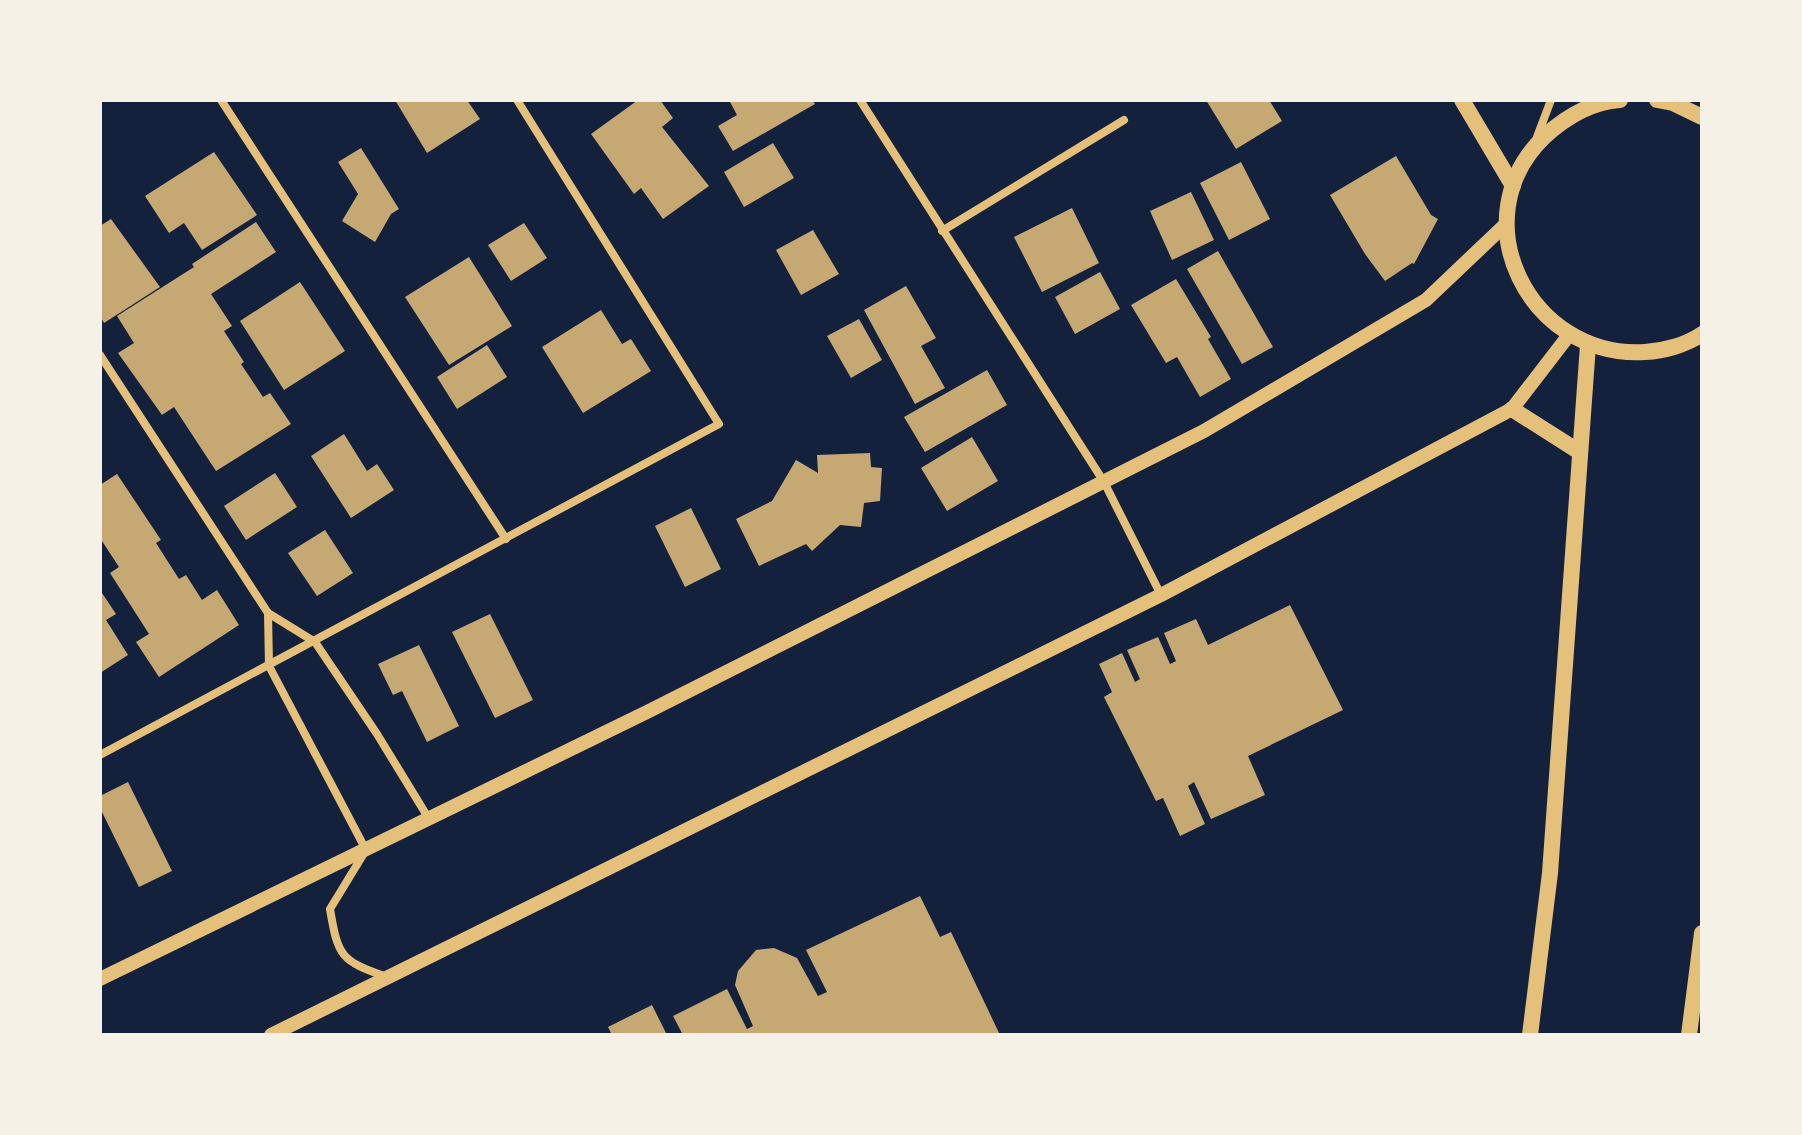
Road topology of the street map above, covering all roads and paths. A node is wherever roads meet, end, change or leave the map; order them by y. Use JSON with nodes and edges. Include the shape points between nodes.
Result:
{"nodes":[{"id":1,"x":221,"y":100,"type":"edge"},
{"id":2,"x":517,"y":100,"type":"edge"},
{"id":3,"x":860,"y":100,"type":"edge"},
{"id":4,"x":1462,"y":100,"type":"edge"},
{"id":5,"x":1551,"y":100,"type":"edge"},
{"id":6,"x":1620,"y":100,"type":"edge"},
{"id":7,"x":1657,"y":100,"type":"edge"},
{"id":8,"x":1701,"y":116,"type":"edge"},
{"id":9,"x":1124,"y":120,"type":"dead end"},
{"id":10,"x":1533,"y":148,"type":"junction"},
{"id":11,"x":1513,"y":186,"type":"junction"},
{"id":12,"x":1507,"y":223,"type":"junction"},
{"id":13,"x":942,"y":231,"type":"junction"},
{"id":14,"x":1702,"y":334,"type":"edge"},
{"id":15,"x":1569,"y":335,"type":"junction"},
{"id":16,"x":1588,"y":345,"type":"junction"},
{"id":17,"x":100,"y":355,"type":"edge"},
{"id":18,"x":1512,"y":409,"type":"junction"},
{"id":19,"x":1578,"y":451,"type":"junction"},
{"id":20,"x":1104,"y":482,"type":"junction"},
{"id":21,"x":506,"y":539,"type":"junction"},
{"id":22,"x":1161,"y":595,"type":"junction"},
{"id":23,"x":268,"y":613,"type":"junction"},
{"id":24,"x":315,"y":642,"type":"junction"},
{"id":25,"x":269,"y":666,"type":"junction"},
{"id":26,"x":100,"y":755,"type":"edge"},
{"id":27,"x":429,"y":820,"type":"junction"},
{"id":28,"x":366,"y":850,"type":"junction"},
{"id":29,"x":1702,"y":934,"type":"edge"},
{"id":30,"x":388,"y":977,"type":"junction"},
{"id":31,"x":100,"y":979,"type":"edge"},
{"id":32,"x":271,"y":1035,"type":"edge"},
{"id":33,"x":1530,"y":1035,"type":"edge"},
{"id":34,"x":1689,"y":1035,"type":"edge"}],
"edges":[{"from":1,"to":21,"type":"street"},
{"from":2,"to":21,"type":"street","via":[[719,424]]},
{"from":3,"to":13,"type":"street"},
{"from":4,"to":11,"type":"main road"},
{"from":5,"to":10,"type":"street"},
{"from":6,"to":10,"type":"main road","via":[[1604,101],[1564,119]]},
{"from":7,"to":8,"type":"main road"},
{"from":9,"to":13,"type":"street"},
{"from":10,"to":11,"type":"main road"},
{"from":11,"to":12,"type":"main road"},
{"from":12,"to":15,"type":"main road","via":[[1511,256],[1523,287]]},
{"from":12,"to":20,"type":"street","via":[[1426,300],[1204,431]]},
{"from":13,"to":20,"type":"street"},
{"from":14,"to":16,"type":"main road","via":[[1659,351],[1623,353]]},
{"from":15,"to":16,"type":"main road"},
{"from":15,"to":18,"type":"street"},
{"from":16,"to":19,"type":"main road"},
{"from":17,"to":23,"type":"street"},
{"from":18,"to":19,"type":"main road"},
{"from":18,"to":22,"type":"street"},
{"from":19,"to":33,"type":"main road","via":[[1550,873]]},
{"from":20,"to":22,"type":"street"},
{"from":20,"to":27,"type":"street"},
{"from":21,"to":24,"type":"street"},
{"from":22,"to":30,"type":"street"},
{"from":23,"to":24,"type":"street"},
{"from":23,"to":25,"type":"street"},
{"from":24,"to":25,"type":"street"},
{"from":24,"to":27,"type":"street"},
{"from":25,"to":26,"type":"street"},
{"from":25,"to":28,"type":"street"},
{"from":27,"to":28,"type":"street"},
{"from":28,"to":30,"type":"street","via":[[330,909],[336,941],[353,965]]},
{"from":28,"to":31,"type":"street"},
{"from":29,"to":34,"type":"main road"},
{"from":30,"to":32,"type":"street"}]}
